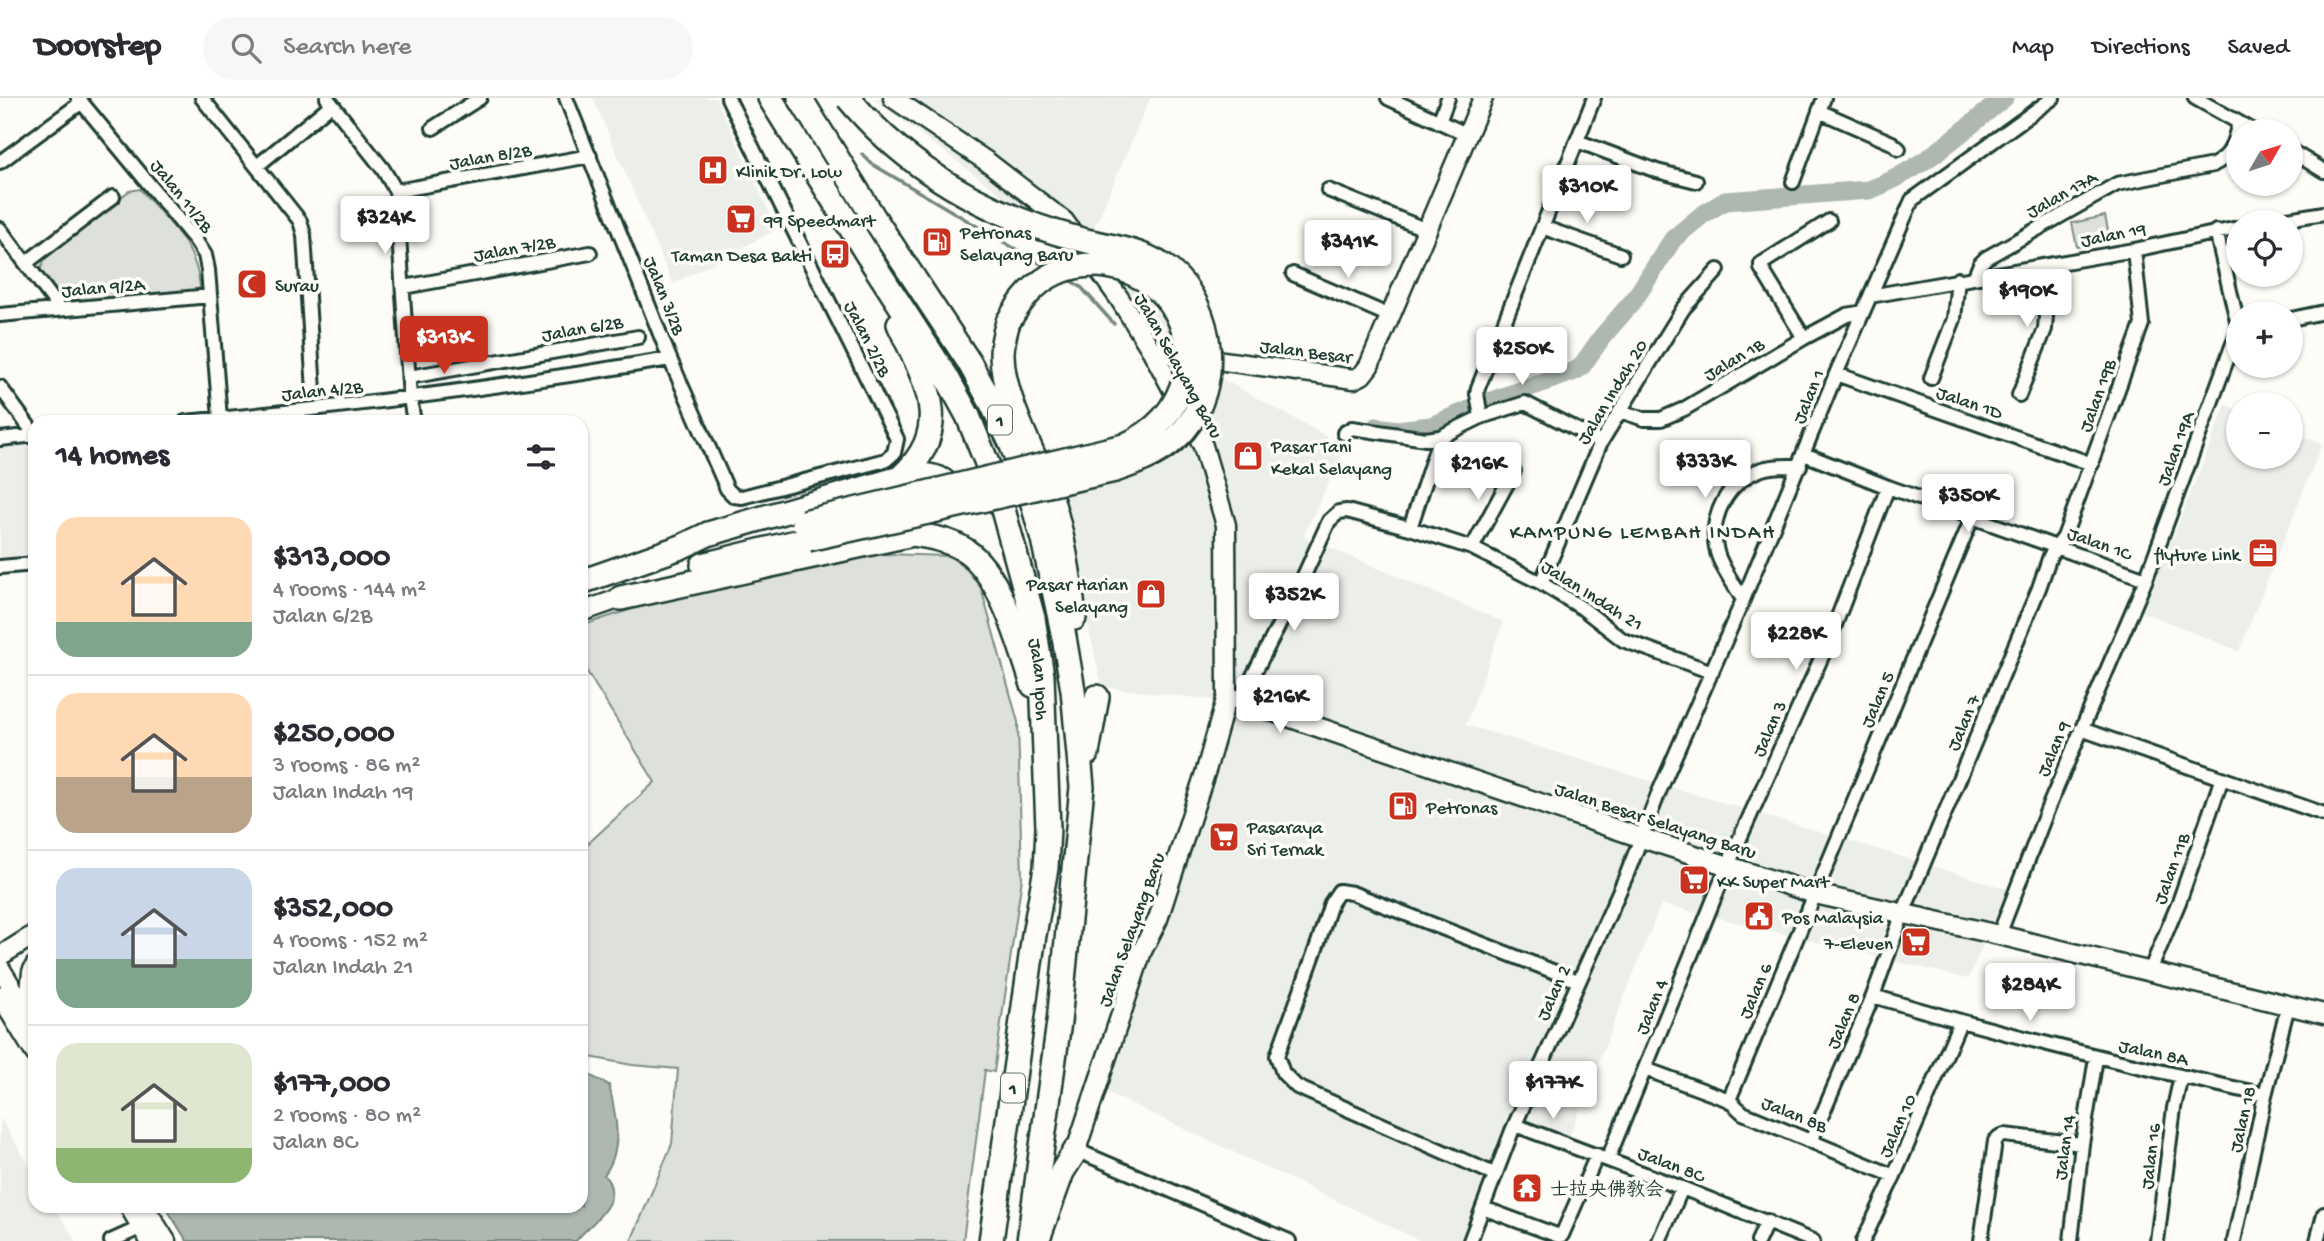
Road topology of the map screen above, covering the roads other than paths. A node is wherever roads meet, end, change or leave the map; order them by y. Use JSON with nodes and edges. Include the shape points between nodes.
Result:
{"nodes":[{"id":1,"x":202,"y":98,"type":"edge"},
{"id":2,"x":480,"y":98,"type":"edge"},
{"id":3,"x":566,"y":98,"type":"edge"},
{"id":4,"x":728,"y":98,"type":"edge"},
{"id":5,"x":770,"y":98,"type":"edge"},
{"id":6,"x":800,"y":98,"type":"edge"},
{"id":7,"x":848,"y":98,"type":"edge"},
{"id":8,"x":893,"y":98,"type":"edge"},
{"id":9,"x":1388,"y":98,"type":"edge"},
{"id":10,"x":1448,"y":98,"type":"edge"},
{"id":11,"x":1483,"y":98,"type":"edge"},
{"id":12,"x":1594,"y":98,"type":"edge"},
{"id":13,"x":1824,"y":98,"type":"edge"},
{"id":14,"x":2053,"y":98,"type":"edge"},
{"id":15,"x":2198,"y":99,"type":"edge"},
{"id":16,"x":80,"y":100,"type":"edge"},
{"id":17,"x":329,"y":101,"type":"edge"},
{"id":18,"x":1819,"y":111,"type":"junction"},
{"id":19,"x":2232,"y":119,"type":"edge"},
{"id":20,"x":1439,"y":122,"type":"junction"},
{"id":21,"x":433,"y":128,"type":"dead end"},
{"id":22,"x":1468,"y":135,"type":"junction"},
{"id":23,"x":1577,"y":141,"type":"junction"},
{"id":24,"x":1899,"y":149,"type":"dead end"},
{"id":25,"x":590,"y":156,"type":"junction"},
{"id":26,"x":2226,"y":157,"type":"edge"},
{"id":27,"x":2303,"y":158,"type":"edge"},
{"id":28,"x":0,"y":162,"type":"edge"},
{"id":29,"x":257,"y":166,"type":"junction"},
{"id":30,"x":2324,"y":171,"type":"edge"},
{"id":31,"x":1696,"y":181,"type":"dead end"},
{"id":32,"x":1793,"y":182,"type":"dead end"},
{"id":33,"x":1328,"y":190,"type":"dead end"},
{"id":34,"x":396,"y":191,"type":"junction"},
{"id":35,"x":113,"y":197,"type":"dead end"},
{"id":36,"x":2324,"y":213,"type":"edge"},
{"id":37,"x":2303,"y":216,"type":"edge"},
{"id":38,"x":1829,"y":221,"type":"dead end"},
{"id":39,"x":1542,"y":227,"type":"junction"},
{"id":40,"x":0,"y":229,"type":"edge"},
{"id":41,"x":1427,"y":230,"type":"junction"},
{"id":42,"x":2226,"y":230,"type":"edge"},
{"id":43,"x":2216,"y":232,"type":"junction"},
{"id":44,"x":2134,"y":250,"type":"junction"},
{"id":45,"x":590,"y":253,"type":"dead end"},
{"id":46,"x":867,"y":254,"type":"junction"},
{"id":47,"x":1621,"y":255,"type":"dead end"},
{"id":48,"x":26,"y":263,"type":"junction"},
{"id":49,"x":2045,"y":266,"type":"junction"},
{"id":50,"x":1718,"y":270,"type":"dead end"},
{"id":51,"x":1293,"y":274,"type":"dead end"},
{"id":52,"x":1975,"y":276,"type":"junction"},
{"id":53,"x":1958,"y":279,"type":"junction"},
{"id":54,"x":404,"y":286,"type":"junction"},
{"id":55,"x":210,"y":296,"type":"junction"},
{"id":56,"x":1870,"y":296,"type":"junction"},
{"id":57,"x":2232,"y":301,"type":"edge"},
{"id":58,"x":60,"y":309,"type":"junction"},
{"id":59,"x":1863,"y":312,"type":"junction"},
{"id":60,"x":2324,"y":312,"type":"edge"},
{"id":61,"x":0,"y":315,"type":"edge"},
{"id":62,"x":1390,"y":316,"type":"junction"},
{"id":63,"x":2303,"y":316,"type":"edge"},
{"id":64,"x":638,"y":337,"type":"dead end"},
{"id":65,"x":1804,"y":338,"type":"junction"},
{"id":66,"x":1152,"y":351,"type":"junction"},
{"id":67,"x":670,"y":359,"type":"junction"},
{"id":68,"x":2226,"y":362,"type":"edge"},
{"id":69,"x":1836,"y":374,"type":"junction"},
{"id":70,"x":409,"y":377,"type":"junction"},
{"id":71,"x":1931,"y":378,"type":"dead end"},
{"id":72,"x":0,"y":387,"type":"edge"},
{"id":73,"x":314,"y":391,"type":"dead end"},
{"id":74,"x":2020,"y":394,"type":"dead end"},
{"id":75,"x":410,"y":398,"type":"junction"},
{"id":76,"x":340,"y":407,"type":"junction"},
{"id":77,"x":17,"y":410,"type":"junction"},
{"id":78,"x":1620,"y":411,"type":"junction"},
{"id":79,"x":0,"y":412,"type":"edge"},
{"id":80,"x":1480,"y":414,"type":"junction"},
{"id":81,"x":220,"y":415,"type":"edge"},
{"id":82,"x":253,"y":415,"type":"edge"},
{"id":83,"x":341,"y":415,"type":"edge"},
{"id":84,"x":413,"y":415,"type":"edge"},
{"id":85,"x":28,"y":425,"type":"edge"},
{"id":86,"x":1344,"y":433,"type":"dead end"},
{"id":87,"x":28,"y":436,"type":"edge"},
{"id":88,"x":1440,"y":437,"type":"junction"},
{"id":89,"x":0,"y":439,"type":"edge"},
{"id":90,"x":1601,"y":442,"type":"junction"},
{"id":91,"x":1802,"y":460,"type":"junction"},
{"id":92,"x":2092,"y":464,"type":"junction"},
{"id":93,"x":1514,"y":471,"type":"dead end"},
{"id":94,"x":901,"y":478,"type":"junction"},
{"id":95,"x":1888,"y":487,"type":"junction"},
{"id":96,"x":742,"y":497,"type":"joint"},
{"id":97,"x":1972,"y":518,"type":"junction"},
{"id":98,"x":1410,"y":528,"type":"junction"},
{"id":99,"x":806,"y":531,"type":"junction"},
{"id":100,"x":913,"y":534,"type":"junction"},
{"id":101,"x":681,"y":547,"type":"junction"},
{"id":102,"x":2057,"y":547,"type":"junction"},
{"id":103,"x":1472,"y":548,"type":"junction"},
{"id":104,"x":28,"y":565,"type":"edge"},
{"id":105,"x":0,"y":567,"type":"edge"},
{"id":106,"x":2146,"y":579,"type":"junction"},
{"id":107,"x":588,"y":580,"type":"edge"},
{"id":108,"x":1541,"y":583,"type":"junction"},
{"id":109,"x":621,"y":598,"type":"junction"},
{"id":110,"x":1743,"y":600,"type":"junction"},
{"id":111,"x":588,"y":610,"type":"edge"},
{"id":112,"x":1712,"y":672,"type":"junction"},
{"id":113,"x":1097,"y":696,"type":"dead end"},
{"id":114,"x":1234,"y":698,"type":"junction"},
{"id":115,"x":1042,"y":713,"type":"junction"},
{"id":116,"x":2081,"y":729,"type":"junction"},
{"id":117,"x":1078,"y":743,"type":"junction"},
{"id":118,"x":1031,"y":760,"type":"dead end"},
{"id":119,"x":2222,"y":778,"type":"junction"},
{"id":120,"x":1082,"y":787,"type":"junction"},
{"id":121,"x":2324,"y":814,"type":"edge"},
{"id":122,"x":1642,"y":838,"type":"junction"},
{"id":123,"x":1727,"y":867,"type":"junction"},
{"id":124,"x":1815,"y":894,"type":"junction"},
{"id":125,"x":1903,"y":913,"type":"junction"},
{"id":126,"x":1034,"y":935,"type":"junction"},
{"id":127,"x":1999,"y":935,"type":"junction"},
{"id":128,"x":28,"y":938,"type":"edge"},
{"id":129,"x":0,"y":956,"type":"edge"},
{"id":130,"x":28,"y":962,"type":"edge"},
{"id":131,"x":2150,"y":971,"type":"junction"},
{"id":132,"x":2,"y":975,"type":"edge"},
{"id":133,"x":1578,"y":981,"type":"junction"},
{"id":134,"x":0,"y":996,"type":"edge"},
{"id":135,"x":1873,"y":996,"type":"junction"},
{"id":136,"x":2288,"y":1006,"type":"junction"},
{"id":137,"x":2324,"y":1014,"type":"edge"},
{"id":138,"x":0,"y":1021,"type":"edge"},
{"id":139,"x":27,"y":1022,"type":"edge"},
{"id":140,"x":1960,"y":1022,"type":"junction"},
{"id":141,"x":2096,"y":1058,"type":"junction"},
{"id":142,"x":1645,"y":1069,"type":"junction"},
{"id":143,"x":2180,"y":1076,"type":"junction"},
{"id":144,"x":2265,"y":1095,"type":"junction"},
{"id":145,"x":1729,"y":1100,"type":"junction"},
{"id":146,"x":1515,"y":1125,"type":"junction"},
{"id":147,"x":1811,"y":1140,"type":"junction"},
{"id":148,"x":1044,"y":1141,"type":"junction"},
{"id":149,"x":2082,"y":1144,"type":"junction"},
{"id":150,"x":1076,"y":1150,"type":"junction"},
{"id":151,"x":1603,"y":1157,"type":"junction"},
{"id":152,"x":1494,"y":1174,"type":"junction"},
{"id":153,"x":1894,"y":1176,"type":"junction"},
{"id":154,"x":1682,"y":1188,"type":"junction"},
{"id":155,"x":1483,"y":1208,"type":"junction"},
{"id":156,"x":133,"y":1213,"type":"edge"},
{"id":157,"x":148,"y":1213,"type":"edge"},
{"id":158,"x":2324,"y":1214,"type":"edge"},
{"id":159,"x":1767,"y":1221,"type":"junction"},
{"id":160,"x":146,"y":1234,"type":"edge"},
{"id":161,"x":111,"y":1241,"type":"edge"},
{"id":162,"x":166,"y":1241,"type":"edge"},
{"id":163,"x":991,"y":1241,"type":"edge"},
{"id":164,"x":1029,"y":1241,"type":"edge"},
{"id":165,"x":1037,"y":1241,"type":"edge"},
{"id":166,"x":1289,"y":1241,"type":"edge"},
{"id":167,"x":1470,"y":1241,"type":"edge"},
{"id":168,"x":1659,"y":1241,"type":"edge"},
{"id":169,"x":1758,"y":1241,"type":"edge"},
{"id":170,"x":1814,"y":1241,"type":"edge"},
{"id":171,"x":1863,"y":1241,"type":"edge"},
{"id":172,"x":1981,"y":1241,"type":"edge"},
{"id":173,"x":2071,"y":1241,"type":"edge"},
{"id":174,"x":2157,"y":1241,"type":"edge"},
{"id":175,"x":2234,"y":1241,"type":"edge"},
{"id":176,"x":2317,"y":1241,"type":"edge"}],
"edges":[{"from":1,"to":29,"type":"street"},
{"from":2,"to":21,"type":"street"},
{"from":3,"to":25,"type":"street","name":"Jalan 3/2B"},
{"from":4,"to":96,"type":"street","name":"Jalan 2/2B","via":[[897,439],[894,453],[886,460]]},
{"from":5,"to":46,"type":"highway","name":"Jalan Ipoh","number":"1"},
{"from":6,"to":117,"type":"highway","name":"Jalan Ipoh","number":"1","via":[[969,362],[1011,443],[1034,507],[1056,596]]},
{"from":7,"to":99,"type":"highway","bridge":true,"via":[[875,130],[912,161],[988,208],[1077,239],[1140,254],[1172,272],[1200,315],[1208,338],[1209,370],[1184,430],[1140,462]]},
{"from":8,"to":66,"type":"street","name":"Jalan Selayang Baru","via":[[1064,221]]},
{"from":9,"to":20,"type":"street"},
{"from":10,"to":20,"type":"street"},
{"from":11,"to":22,"type":"street","name":"Jalan Besar"},
{"from":12,"to":23,"type":"street"},
{"from":13,"to":18,"type":"street"},
{"from":14,"to":56,"type":"street","name":"Jalan 1","via":[[1912,200]]},
{"from":15,"to":19,"type":"street"},
{"from":16,"to":28,"type":"street"},
{"from":16,"to":55,"type":"street","name":"Jalan 11/2B","via":[[196,241],[205,255]]},
{"from":17,"to":29,"type":"street"},
{"from":17,"to":34,"type":"street"},
{"from":18,"to":24,"type":"street"},
{"from":18,"to":32,"type":"street"},
{"from":20,"to":22,"type":"street"},
{"from":22,"to":41,"type":"street","name":"Jalan Besar"},
{"from":23,"to":31,"type":"street"},
{"from":23,"to":39,"type":"street"},
{"from":25,"to":34,"type":"street","name":"Jalan 8/2B"},
{"from":25,"to":67,"type":"street","name":"Jalan 3/2B"},
{"from":26,"to":52,"type":"street","name":"Jalan 17A","via":[[2213,165],[2117,184],[1986,258]]},
{"from":27,"to":30,"type":"street"},
{"from":29,"to":73,"type":"street","via":[[300,221],[304,235]]},
{"from":33,"to":41,"type":"street"},
{"from":34,"to":54,"type":"street"},
{"from":35,"to":48,"type":"street"},
{"from":36,"to":37,"type":"street"},
{"from":38,"to":65,"type":"street","via":[[1761,264]]},
{"from":39,"to":47,"type":"street"},
{"from":39,"to":80,"type":"street","via":[[1478,388]]},
{"from":40,"to":48,"type":"street"},
{"from":41,"to":62,"type":"street","name":"Jalan Besar"},
{"from":42,"to":43,"type":"street","name":"Jalan 19"},
{"from":43,"to":44,"type":"street","name":"Jalan 19"},
{"from":43,"to":57,"type":"street","name":"Jalan 19A"},
{"from":44,"to":49,"type":"street","name":"Jalan 19"},
{"from":44,"to":92,"type":"street","name":"Jalan 19B","via":[[2142,324]]},
{"from":45,"to":54,"type":"street","name":"Jalan 7/2B"},
{"from":46,"to":94,"type":"highway","via":[[933,412],[924,450]]},
{"from":46,"to":115,"type":"highway","name":"Jalan Ipoh","number":"1","via":[[946,376],[985,457],[1033,618]]},
{"from":48,"to":58,"type":"street"},
{"from":49,"to":52,"type":"street","name":"Jalan 19"},
{"from":49,"to":74,"type":"street","via":[[2045,329]]},
{"from":50,"to":78,"type":"street","name":"Jalan Indah 20","via":[[1683,309]]},
{"from":51,"to":62,"type":"street"},
{"from":52,"to":53,"type":"street","name":"Jalan 19"},
{"from":53,"to":56,"type":"street","name":"Jalan 19"},
{"from":53,"to":71,"type":"street","via":[[1954,319]]},
{"from":54,"to":70,"type":"street"},
{"from":55,"to":58,"type":"street","name":"Jalan 9/2A"},
{"from":55,"to":81,"type":"street","name":"Jalan 11/2B"},
{"from":56,"to":59,"type":"street","name":"Jalan 1"},
{"from":58,"to":61,"type":"street","name":"Jalan 9/2A"},
{"from":59,"to":65,"type":"street","name":"Jalan 1B","via":[[1847,315]]},
{"from":59,"to":69,"type":"street","name":"Jalan 1"},
{"from":60,"to":63,"type":"street"},
{"from":62,"to":66,"type":"street","name":"Jalan Besar","via":[[1369,366],[1354,379]]},
{"from":64,"to":70,"type":"street","name":"Jalan 6/2B"},
{"from":65,"to":78,"type":"street","name":"Jalan 1B","via":[[1661,419]]},
{"from":66,"to":114,"type":"street","name":"Jalan Selayang Baru","via":[[1203,446],[1226,525]]},
{"from":67,"to":75,"type":"street","name":"Jalan 4/2B"},
{"from":67,"to":96,"type":"street","name":"Jalan 3/2B","via":[[727,489]]},
{"from":68,"to":106,"type":"street","name":"Jalan 19A"},
{"from":69,"to":91,"type":"street","name":"Jalan 1"},
{"from":69,"to":92,"type":"street","name":"Jalan 1D"},
{"from":70,"to":75,"type":"street"},
{"from":72,"to":77,"type":"street"},
{"from":75,"to":76,"type":"street","name":"Jalan 4/2B"},
{"from":75,"to":84,"type":"street"},
{"from":76,"to":82,"type":"street","name":"Jalan 4/2B"},
{"from":76,"to":83,"type":"street"},
{"from":77,"to":79,"type":"street"},
{"from":77,"to":85,"type":"street"},
{"from":78,"to":90,"type":"street","name":"Jalan Indah 20"},
{"from":80,"to":88,"type":"street"},
{"from":80,"to":90,"type":"street","via":[[1525,403]]},
{"from":86,"to":88,"type":"street","via":[[1352,428]]},
{"from":87,"to":89,"type":"street"},
{"from":88,"to":98,"type":"street"},
{"from":90,"to":108,"type":"street","name":"Jalan Indah 20"},
{"from":91,"to":95,"type":"street","name":"Jalan 1C"},
{"from":91,"to":110,"type":"street","name":"Jalan 1"},
{"from":91,"to":110,"type":"street","via":[[1746,476],[1723,499],[1716,516],[1717,554]]},
{"from":92,"to":102,"type":"street","name":"Jalan 19B"},
{"from":93,"to":103,"type":"street"},
{"from":94,"to":100,"type":"highway","via":[[929,474],[948,485],[953,496],[948,514]]},
{"from":94,"to":101,"type":"highway","via":[[708,534]]},
{"from":95,"to":97,"type":"street","name":"Jalan 1C"},
{"from":95,"to":123,"type":"street","name":"Jalan 3","via":[[1828,643]]},
{"from":97,"to":102,"type":"street","name":"Jalan 1C"},
{"from":97,"to":124,"type":"street","name":"Jalan 5"},
{"from":98,"to":103,"type":"street","name":"Jalan Indah 21"},
{"from":98,"to":114,"type":"street","name":"Jalan Indah 21","via":[[1347,511],[1333,515]]},
{"from":99,"to":101,"type":"highway"},
{"from":99,"to":109,"type":"highway","via":[[670,574]]},
{"from":99,"to":117,"type":"highway","bridge":true,"via":[[1124,446],[1141,438],[1173,408],[1188,361],[1177,315],[1151,284],[1114,266],[1084,266],[1055,274],[1028,294],[1008,322],[1002,351],[1003,372],[1018,418],[1053,504],[1070,587],[1079,665]]},
{"from":100,"to":109,"type":"highway"},
{"from":100,"to":115,"type":"highway","via":[[967,551],[994,583]]},
{"from":101,"to":107,"type":"highway"},
{"from":102,"to":106,"type":"street","name":"Jalan 1C"},
{"from":102,"to":125,"type":"street","name":"Jalan 7"},
{"from":103,"to":108,"type":"street","name":"Jalan Indah 21"},
{"from":104,"to":105,"type":"street"},
{"from":106,"to":116,"type":"street","name":"Jalan 9"},
{"from":108,"to":112,"type":"street","name":"Jalan Indah 21","via":[[1623,640]]},
{"from":109,"to":111,"type":"street"},
{"from":110,"to":112,"type":"street","name":"Jalan 1"},
{"from":112,"to":122,"type":"street","name":"Jalan 1"},
{"from":113,"to":120,"type":"highway"},
{"from":114,"to":122,"type":"street","name":"Jalan Besar Selayang Baru"},
{"from":114,"to":150,"type":"street","name":"Jalan Selayang Baru"},
{"from":115,"to":126,"type":"highway","name":"Jalan Ipoh","number":"1","via":[[1048,828]]},
{"from":116,"to":119,"type":"street"},
{"from":116,"to":127,"type":"street","name":"Jalan 9"},
{"from":117,"to":120,"type":"highway","name":"Jalan Ipoh","number":"1"},
{"from":118,"to":126,"type":"highway"},
{"from":119,"to":121,"type":"street"},
{"from":119,"to":131,"type":"street","name":"Jalan 11B"},
{"from":120,"to":148,"type":"highway","name":"Jalan Ipoh","number":"1"},
{"from":122,"to":123,"type":"street","name":"Jalan Besar Selayang Baru"},
{"from":122,"to":133,"type":"street","name":"Jalan 2"},
{"from":123,"to":124,"type":"street","name":"Jalan Besar Selayang Baru"},
{"from":123,"to":142,"type":"street","name":"Jalan 4"},
{"from":124,"to":125,"type":"street","name":"Jalan Besar Selayang Baru"},
{"from":124,"to":145,"type":"street","name":"Jalan 6"},
{"from":125,"to":127,"type":"street","name":"Jalan Besar Selayang Baru"},
{"from":125,"to":135,"type":"street","name":"Jalan 8"},
{"from":126,"to":163,"type":"highway","name":"Jalan Ipoh","number":"1"},
{"from":127,"to":131,"type":"street","name":"Jalan Besar Selayang Baru"},
{"from":128,"to":129,"type":"street"},
{"from":130,"to":132,"type":"street"},
{"from":131,"to":136,"type":"street","name":"Jalan Besar Selayang Baru"},
{"from":132,"to":139,"type":"street"},
{"from":133,"to":146,"type":"street","name":"Jalan 2"},
{"from":133,"to":152,"type":"street","via":[[1352,893],[1339,891],[1331,903],[1277,1056],[1283,1073],[1297,1087]]},
{"from":134,"to":139,"type":"street"},
{"from":135,"to":140,"type":"street","name":"Jalan 8A"},
{"from":135,"to":147,"type":"street","name":"Jalan 8"},
{"from":136,"to":137,"type":"street","name":"Jalan Besar Selayang Baru"},
{"from":136,"to":144,"type":"street","name":"Jalan 18"},
{"from":138,"to":139,"type":"street"},
{"from":140,"to":141,"type":"street","name":"Jalan 8A"},
{"from":140,"to":153,"type":"street","name":"Jalan 10"},
{"from":141,"to":143,"type":"street","name":"Jalan 8A"},
{"from":141,"to":149,"type":"street","name":"Jalan 14"},
{"from":142,"to":145,"type":"street","name":"Jalan 8B"},
{"from":142,"to":151,"type":"street","name":"Jalan 4"},
{"from":143,"to":144,"type":"street","name":"Jalan 8A"},
{"from":143,"to":174,"type":"street","name":"Jalan 16"},
{"from":144,"to":175,"type":"street","name":"Jalan 18"},
{"from":145,"to":147,"type":"street","name":"Jalan 8B","via":[[1743,1113]]},
{"from":146,"to":151,"type":"street","name":"Jalan 8C"},
{"from":146,"to":152,"type":"street","name":"Jalan 2"},
{"from":147,"to":153,"type":"street","name":"Jalan 8B"},
{"from":148,"to":150,"type":"highway","via":[[1056,1162]]},
{"from":148,"to":164,"type":"highway","name":"Jalan Ipoh","number":"1"},
{"from":149,"to":172,"type":"street","via":[[1999,1137]]},
{"from":149,"to":173,"type":"street","name":"Jalan 14"},
{"from":150,"to":165,"type":"highway","via":[[1062,1172]]},
{"from":150,"to":166,"type":"street"},
{"from":151,"to":154,"type":"street","name":"Jalan 8C"},
{"from":151,"to":155,"type":"street","name":"Jalan 4","via":[[1563,1235]]},
{"from":152,"to":155,"type":"street","name":"Jalan 2"},
{"from":153,"to":171,"type":"street","name":"Jalan 10"},
{"from":154,"to":159,"type":"street","name":"Jalan 8C"},
{"from":154,"to":168,"type":"street"},
{"from":155,"to":167,"type":"street","name":"Jalan 2"},
{"from":156,"to":160,"type":"street"},
{"from":157,"to":162,"type":"street"},
{"from":158,"to":176,"type":"street"},
{"from":159,"to":169,"type":"street"},
{"from":159,"to":170,"type":"street","name":"Jalan 8C"},
{"from":160,"to":161,"type":"street"}]}
